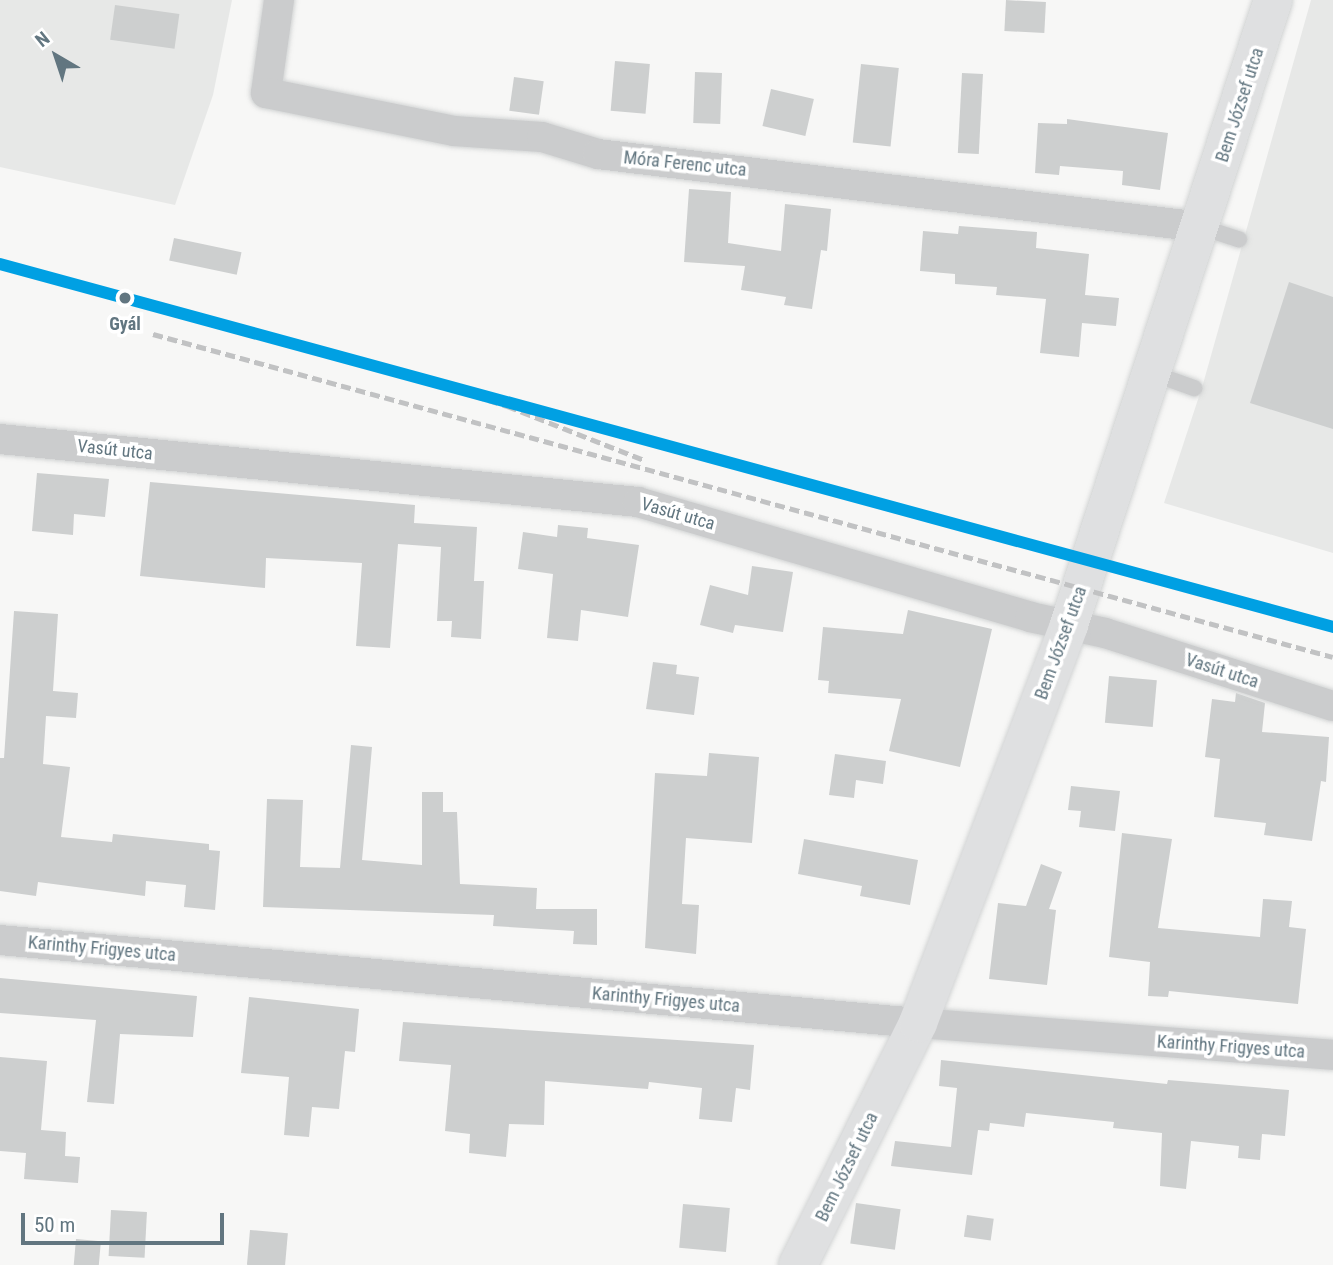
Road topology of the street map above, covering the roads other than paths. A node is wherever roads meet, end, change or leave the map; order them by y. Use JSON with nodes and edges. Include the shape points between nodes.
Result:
{"nodes":[{"id":1,"x":279,"y":0,"type":"edge"},
{"id":2,"x":1273,"y":0,"type":"edge"},
{"id":3,"x":1201,"y":227,"type":"junction"},
{"id":4,"x":1239,"y":239,"type":"dead end"},
{"id":5,"x":1152,"y":373,"type":"junction"},
{"id":6,"x":1194,"y":388,"type":"dead end"},
{"id":7,"x":0,"y":439,"type":"edge"},
{"id":8,"x":1069,"y":625,"type":"junction"},
{"id":9,"x":1333,"y":706,"type":"edge"},
{"id":10,"x":0,"y":940,"type":"edge"},
{"id":11,"x":918,"y":1023,"type":"junction"},
{"id":12,"x":1333,"y":1055,"type":"edge"},
{"id":13,"x":798,"y":1265,"type":"edge"}],
"edges":[{"from":1,"to":3,"type":"street","name":"Móra Ferenc utca","via":[[266,93],[454,131],[542,137],[598,154]]},
{"from":2,"to":3,"type":"main road","name":"Bem József utca"},
{"from":3,"to":4,"type":"lane"},
{"from":3,"to":5,"type":"main road","name":"Bem József utca"},
{"from":5,"to":6,"type":"lane"},
{"from":5,"to":8,"type":"main road","name":"Bem József utca"},
{"from":7,"to":8,"type":"street","name":"Vasút utca","via":[[638,502]]},
{"from":8,"to":9,"type":"street","name":"Vasút utca"},
{"from":8,"to":11,"type":"main road","name":"Bem József utca"},
{"from":10,"to":11,"type":"street","name":"Karinthy Frigyes utca"},
{"from":11,"to":12,"type":"street","name":"Karinthy Frigyes utca"},
{"from":11,"to":13,"type":"main road","name":"Bem József utca"}]}
